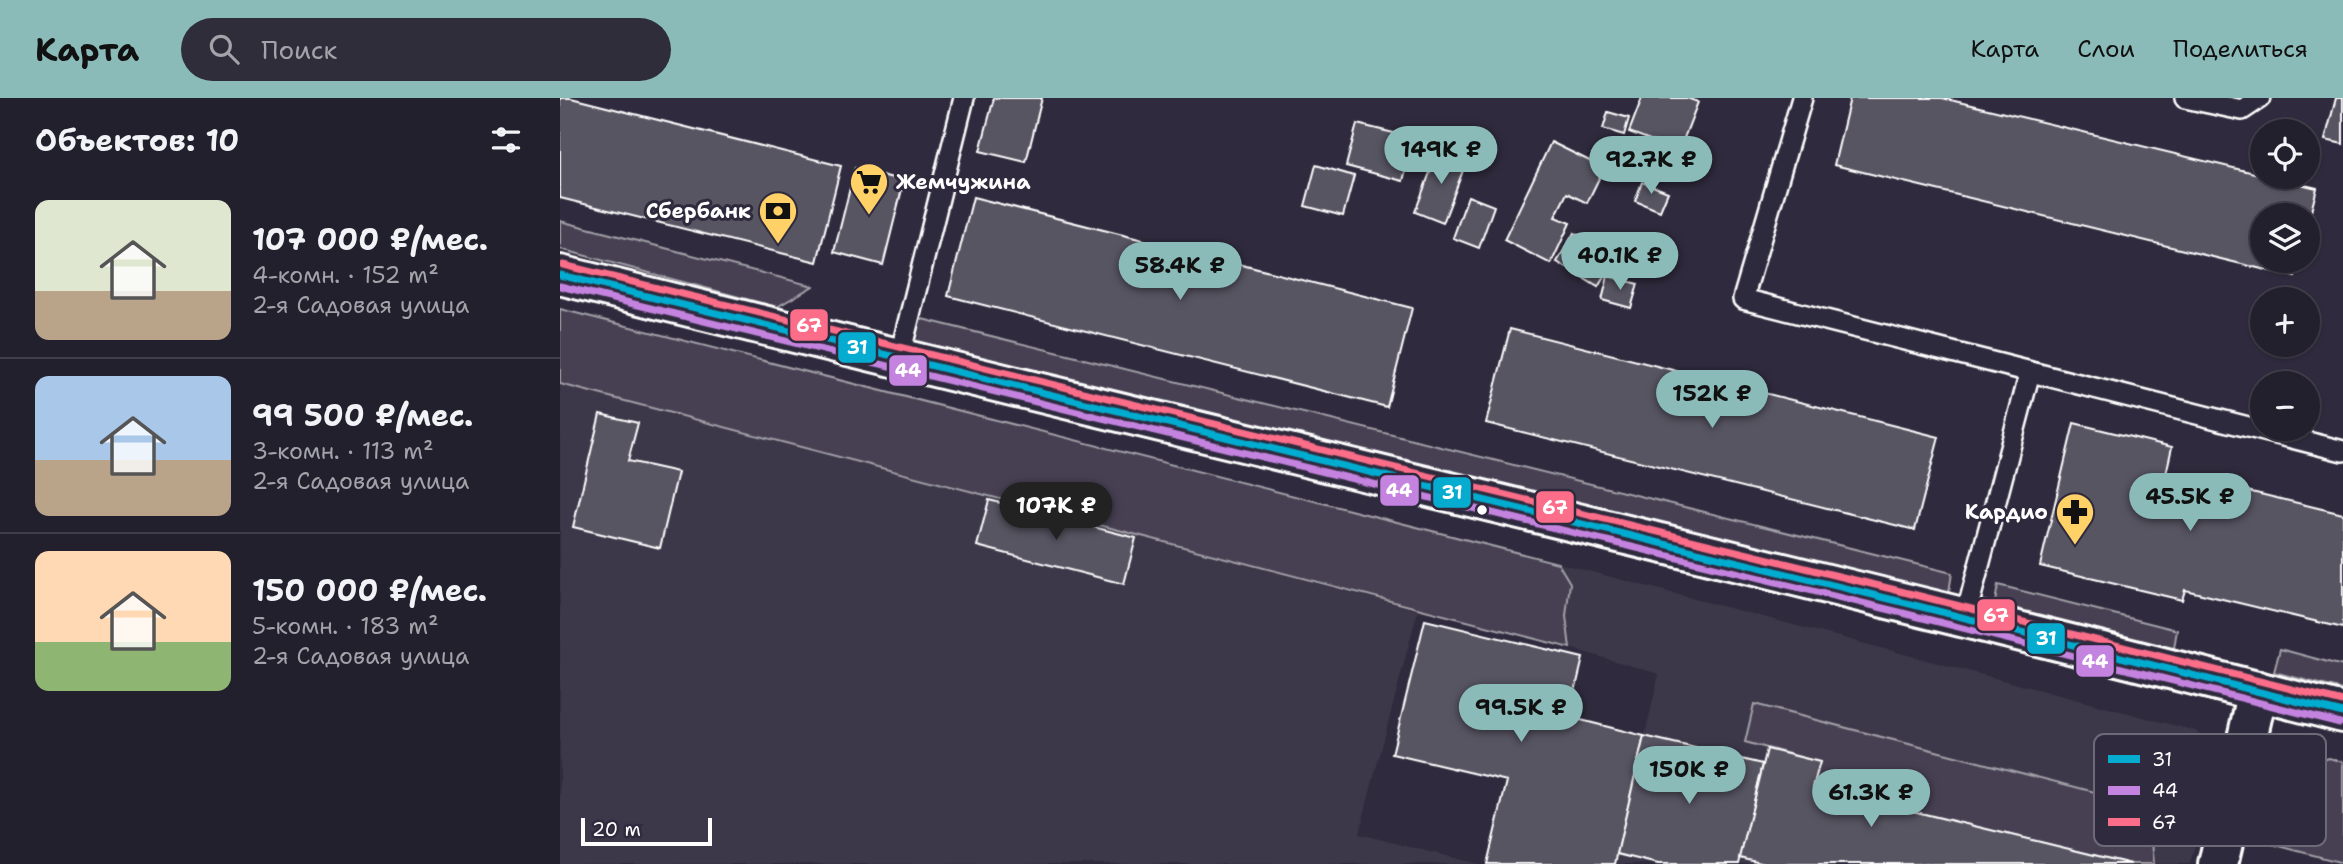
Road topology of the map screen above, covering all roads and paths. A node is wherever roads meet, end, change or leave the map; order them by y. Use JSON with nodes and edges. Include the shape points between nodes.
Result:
{"nodes":[{"id":1,"x":964,"y":98,"type":"edge"},
{"id":2,"x":1802,"y":98,"type":"edge"},
{"id":3,"x":2185,"y":98,"type":"edge"},
{"id":4,"x":2260,"y":98,"type":"edge"},
{"id":5,"x":560,"y":275,"type":"edge"},
{"id":6,"x":899,"y":359,"type":"junction"},
{"id":7,"x":2030,"y":372,"type":"junction"},
{"id":8,"x":2343,"y":451,"type":"edge"},
{"id":9,"x":1965,"y":618,"type":"junction"},
{"id":10,"x":2259,"y":691,"type":"junction"},
{"id":11,"x":2343,"y":713,"type":"edge"},
{"id":12,"x":2249,"y":734,"type":"edge"},
{"id":13,"x":2222,"y":846,"type":"edge"},
{"id":14,"x":2218,"y":864,"type":"edge"}],
"edges":[{"from":1,"to":6,"type":"lane"},
{"from":2,"to":7,"type":"lane","via":[[1743,299]]},
{"from":3,"to":4,"type":"lane","via":[[2242,110]]},
{"from":5,"to":6,"type":"street"},
{"from":6,"to":9,"type":"street"},
{"from":7,"to":8,"type":"lane"},
{"from":7,"to":9,"type":"lane"},
{"from":9,"to":10,"type":"street"},
{"from":10,"to":11,"type":"street"},
{"from":10,"to":12,"type":"street"},
{"from":13,"to":14,"type":"street"}]}
